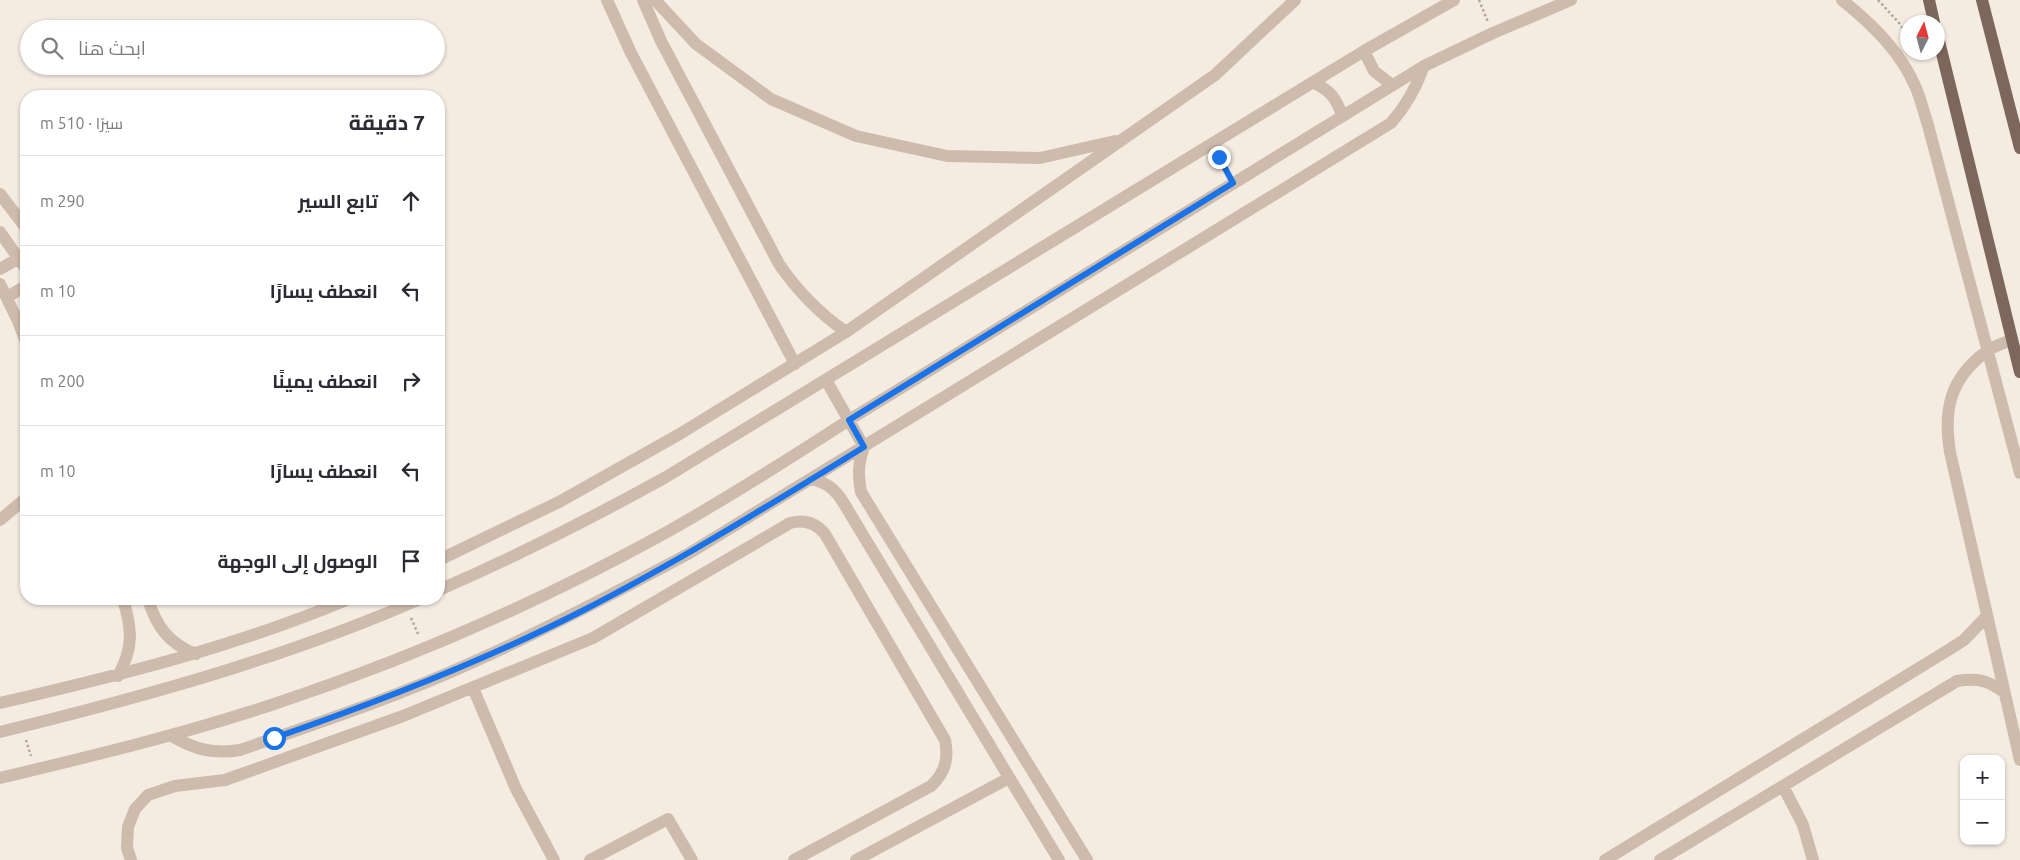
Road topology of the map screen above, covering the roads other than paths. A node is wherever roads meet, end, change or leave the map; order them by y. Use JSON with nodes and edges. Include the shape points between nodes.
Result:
{"nodes":[{"id":1,"x":607,"y":0,"type":"edge"},
{"id":2,"x":643,"y":0,"type":"edge"},
{"id":3,"x":655,"y":0,"type":"edge"},
{"id":4,"x":1295,"y":0,"type":"edge"},
{"id":5,"x":1454,"y":0,"type":"edge"},
{"id":6,"x":1572,"y":0,"type":"edge"},
{"id":7,"x":1842,"y":0,"type":"edge"},
{"id":8,"x":1929,"y":0,"type":"edge"},
{"id":9,"x":1982,"y":0,"type":"edge"},
{"id":10,"x":1932,"y":15,"type":"edge"},
{"id":11,"x":1364,"y":51,"type":"junction"},
{"id":12,"x":1944,"y":60,"type":"edge"},
{"id":13,"x":1424,"y":66,"type":"junction"},
{"id":14,"x":1314,"y":83,"type":"junction"},
{"id":15,"x":1392,"y":85,"type":"junction"},
{"id":16,"x":1342,"y":116,"type":"junction"},
{"id":17,"x":1122,"y":139,"type":"junction"},
{"id":18,"x":2020,"y":148,"type":"edge"},
{"id":19,"x":0,"y":194,"type":"edge"},
{"id":20,"x":20,"y":220,"type":"edge"},
{"id":21,"x":0,"y":232,"type":"edge"},
{"id":22,"x":20,"y":253,"type":"edge"},
{"id":23,"x":20,"y":258,"type":"edge"},
{"id":24,"x":0,"y":269,"type":"edge"},
{"id":25,"x":0,"y":284,"type":"edge"},
{"id":26,"x":20,"y":289,"type":"edge"},
{"id":27,"x":7,"y":297,"type":"junction"},
{"id":28,"x":20,"y":328,"type":"edge"},
{"id":29,"x":846,"y":332,"type":"junction"},
{"id":30,"x":2012,"y":340,"type":"junction"},
{"id":31,"x":1988,"y":350,"type":"junction"},
{"id":32,"x":796,"y":364,"type":"junction"},
{"id":33,"x":2020,"y":372,"type":"edge"},
{"id":34,"x":826,"y":380,"type":"junction"},
{"id":35,"x":849,"y":420,"type":"junction"},
{"id":36,"x":864,"y":447,"type":"junction"},
{"id":37,"x":2020,"y":473,"type":"edge"},
{"id":38,"x":812,"y":479,"type":"junction"},
{"id":39,"x":20,"y":503,"type":"edge"},
{"id":40,"x":0,"y":520,"type":"edge"},
{"id":41,"x":445,"y":557,"type":"edge"},
{"id":42,"x":445,"y":587,"type":"edge"},
{"id":43,"x":124,"y":605,"type":"edge"},
{"id":44,"x":150,"y":605,"type":"edge"},
{"id":45,"x":333,"y":605,"type":"edge"},
{"id":46,"x":406,"y":605,"type":"edge"},
{"id":47,"x":1987,"y":616,"type":"junction"},
{"id":48,"x":196,"y":654,"type":"junction"},
{"id":49,"x":118,"y":676,"type":"junction"},
{"id":50,"x":473,"y":688,"type":"junction"},
{"id":51,"x":2004,"y":692,"type":"junction"},
{"id":52,"x":0,"y":702,"type":"edge"},
{"id":53,"x":0,"y":731,"type":"edge"},
{"id":54,"x":172,"y":736,"type":"junction"},
{"id":55,"x":2020,"y":760,"type":"edge"},
{"id":56,"x":0,"y":778,"type":"edge"},
{"id":57,"x":1009,"y":778,"type":"junction"},
{"id":58,"x":1783,"y":786,"type":"junction"},
{"id":59,"x":130,"y":860,"type":"edge"},
{"id":60,"x":554,"y":860,"type":"edge"},
{"id":61,"x":590,"y":860,"type":"edge"},
{"id":62,"x":692,"y":860,"type":"edge"},
{"id":63,"x":794,"y":860,"type":"edge"},
{"id":64,"x":856,"y":860,"type":"edge"},
{"id":65,"x":1059,"y":860,"type":"edge"},
{"id":66,"x":1087,"y":860,"type":"edge"},
{"id":67,"x":1605,"y":860,"type":"edge"},
{"id":68,"x":1660,"y":860,"type":"edge"},
{"id":69,"x":1813,"y":860,"type":"edge"}],
"edges":[{"from":1,"to":32,"type":"street","via":[[631,53]]},
{"from":2,"to":29,"type":"street","via":[[661,41],[779,264],[808,302]]},
{"from":3,"to":17,"type":"street","via":[[696,44],[771,98],[856,136],[947,156],[1040,158]]},
{"from":4,"to":17,"type":"street","via":[[1215,74]]},
{"from":5,"to":11,"type":"street"},
{"from":6,"to":13,"type":"street"},
{"from":7,"to":31,"type":"street","via":[[1869,21],[1895,52],[1915,87]]},
{"from":8,"to":10,"type":"main road"},
{"from":9,"to":18,"type":"main road"},
{"from":11,"to":14,"type":"street"},
{"from":11,"to":15,"type":"street","via":[[1374,71]]},
{"from":12,"to":30,"type":"main road"},
{"from":13,"to":15,"type":"street"},
{"from":13,"to":36,"type":"street","via":[[1416,88],[1391,123]]},
{"from":14,"to":16,"type":"street","via":[[1333,95]]},
{"from":14,"to":34,"type":"street"},
{"from":15,"to":16,"type":"street"},
{"from":16,"to":35,"type":"street"},
{"from":17,"to":29,"type":"street"},
{"from":19,"to":20,"type":"street"},
{"from":21,"to":22,"type":"street"},
{"from":23,"to":24,"type":"street"},
{"from":25,"to":27,"type":"street"},
{"from":26,"to":27,"type":"street"},
{"from":27,"to":28,"type":"street"},
{"from":29,"to":32,"type":"street"},
{"from":30,"to":31,"type":"street"},
{"from":30,"to":33,"type":"main road"},
{"from":31,"to":37,"type":"street"},
{"from":31,"to":47,"type":"street","via":[[1970,365],[1956,384],[1948,406],[1946,429]]},
{"from":32,"to":41,"type":"street","via":[[559,502]]},
{"from":34,"to":35,"type":"street"},
{"from":34,"to":42,"type":"street","via":[[666,477],[586,521]]},
{"from":35,"to":36,"type":"street"},
{"from":35,"to":54,"type":"street","via":[[667,532],[572,582],[376,668]]},
{"from":36,"to":38,"type":"street"},
{"from":36,"to":66,"type":"street","via":[[859,461],[861,492]]},
{"from":38,"to":54,"type":"street","via":[[688,554],[580,612],[469,664],[356,710],[240,750],[205,751]]},
{"from":38,"to":57,"type":"street","via":[[825,483],[840,497]]},
{"from":39,"to":40,"type":"street"},
{"from":43,"to":49,"type":"street","via":[[131,635],[125,663]]},
{"from":44,"to":48,"type":"street","via":[[154,618],[168,637],[176,645]]},
{"from":45,"to":48,"type":"street"},
{"from":46,"to":53,"type":"street","via":[[250,664],[162,691]]},
{"from":47,"to":51,"type":"street"},
{"from":47,"to":67,"type":"street","via":[[1950,650]]},
{"from":48,"to":49,"type":"street"},
{"from":49,"to":52,"type":"street"},
{"from":50,"to":59,"type":"street","via":[[225,780],[175,786],[148,795],[135,809],[128,827]]},
{"from":50,"to":60,"type":"street","via":[[516,789]]},
{"from":50,"to":63,"type":"street","via":[[593,638],[790,522],[803,521],[815,525],[825,534],[945,740],[947,758],[942,774],[931,786]]},
{"from":51,"to":55,"type":"street"},
{"from":51,"to":58,"type":"street","via":[[1990,683],[1974,679],[1957,681]]},
{"from":54,"to":56,"type":"street"},
{"from":57,"to":64,"type":"street"},
{"from":57,"to":65,"type":"street"},
{"from":58,"to":68,"type":"street"},
{"from":58,"to":69,"type":"street","via":[[1795,805]]},
{"from":61,"to":62,"type":"street","via":[[668,819]]}]}
